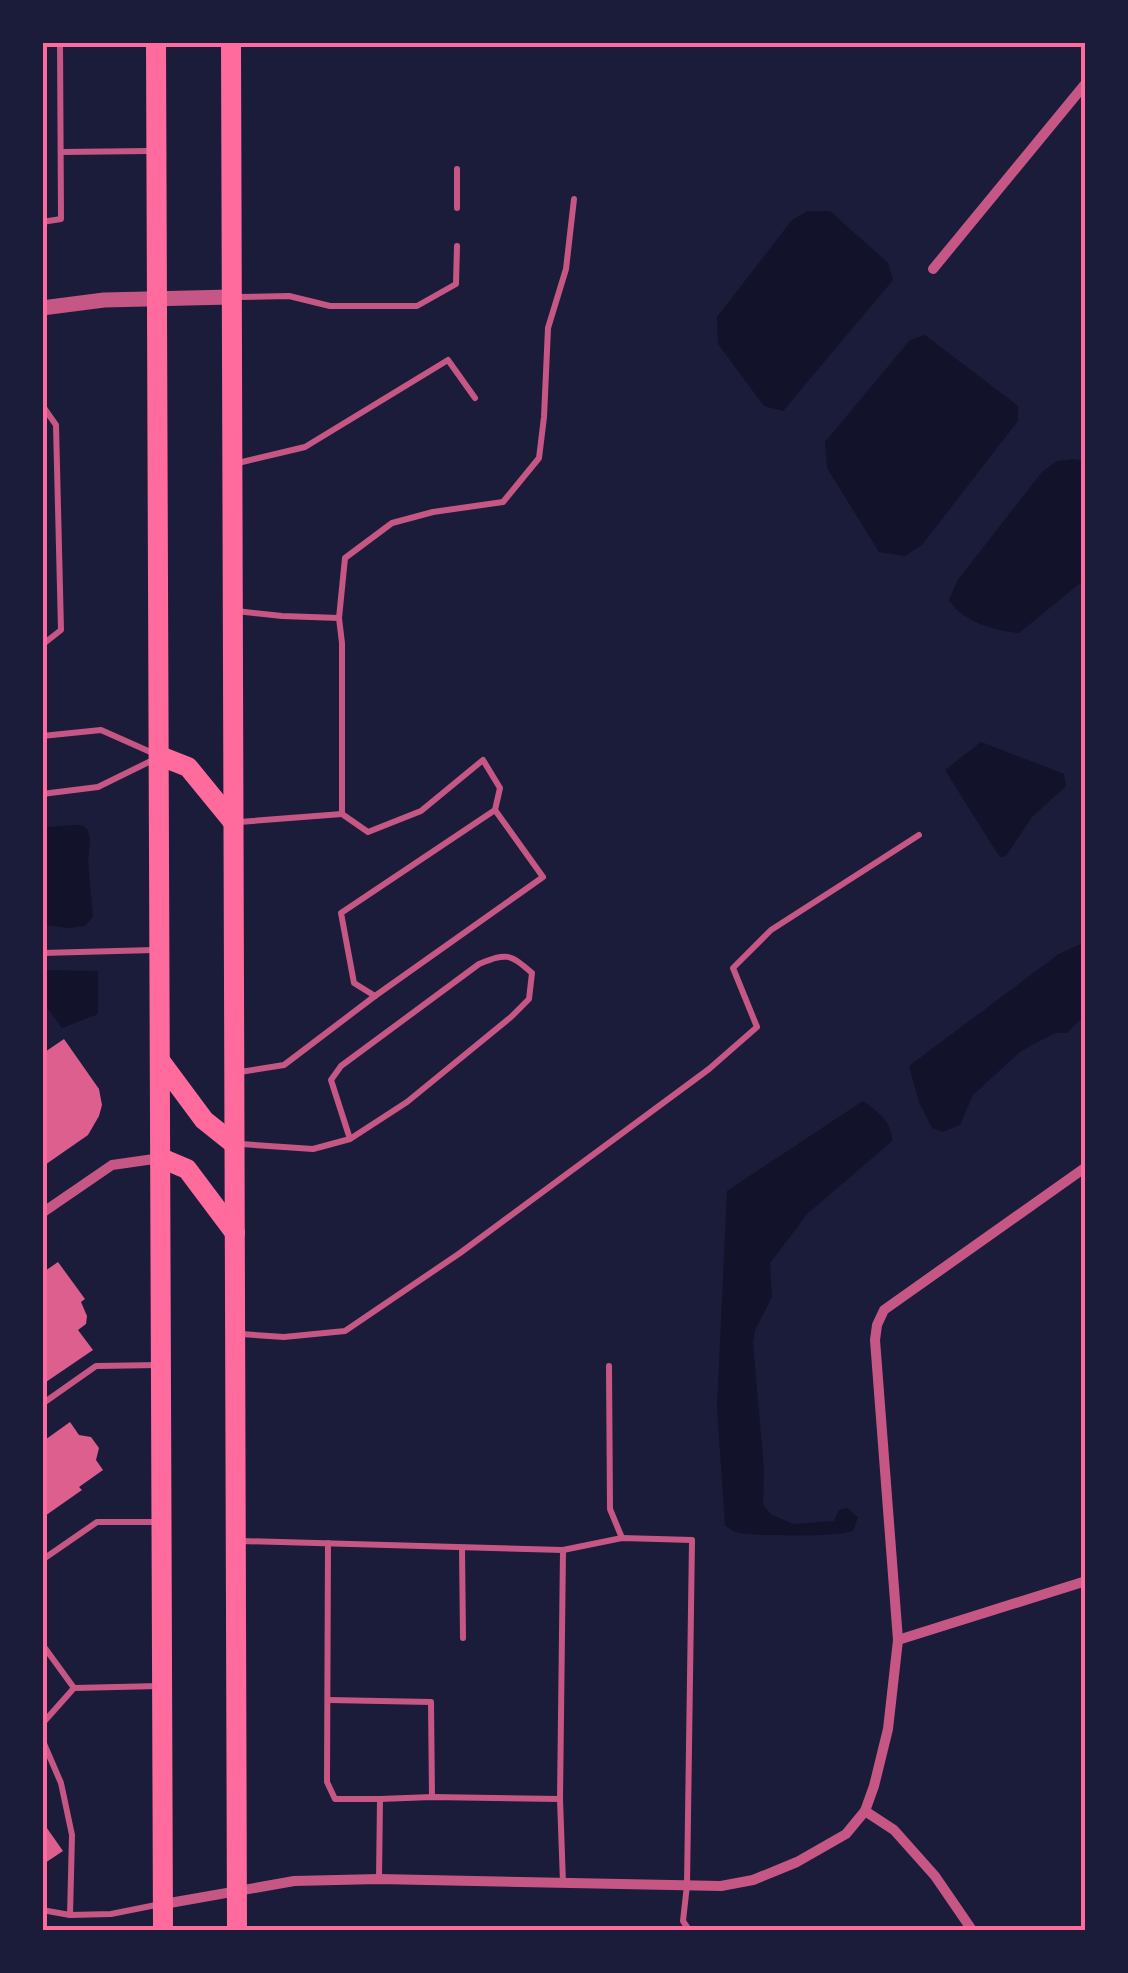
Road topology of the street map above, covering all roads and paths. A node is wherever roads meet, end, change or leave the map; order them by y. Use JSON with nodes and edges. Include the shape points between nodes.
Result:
{"nodes":[{"id":1,"x":60,"y":42,"type":"edge"},
{"id":2,"x":156,"y":42,"type":"edge"},
{"id":3,"x":231,"y":42,"type":"edge"},
{"id":4,"x":1086,"y":83,"type":"edge"},
{"id":5,"x":157,"y":151,"type":"junction"},
{"id":6,"x":61,"y":152,"type":"junction"},
{"id":7,"x":457,"y":169,"type":"dead end"},
{"id":8,"x":574,"y":199,"type":"dead end"},
{"id":9,"x":457,"y":208,"type":"dead end"},
{"id":10,"x":42,"y":222,"type":"edge"},
{"id":11,"x":457,"y":246,"type":"dead end"},
{"id":12,"x":933,"y":269,"type":"dead end"},
{"id":13,"x":231,"y":297,"type":"junction"},
{"id":14,"x":157,"y":299,"type":"junction"},
{"id":15,"x":42,"y":308,"type":"edge"},
{"id":16,"x":475,"y":398,"type":"dead end"},
{"id":17,"x":42,"y":404,"type":"edge"},
{"id":18,"x":232,"y":464,"type":"junction"},
{"id":19,"x":232,"y":611,"type":"junction"},
{"id":20,"x":339,"y":618,"type":"junction"},
{"id":21,"x":42,"y":645,"type":"edge"},
{"id":22,"x":42,"y":736,"type":"edge"},
{"id":23,"x":160,"y":756,"type":"junction"},
{"id":24,"x":42,"y":794,"type":"edge"},
{"id":25,"x":495,"y":810,"type":"junction"},
{"id":26,"x":342,"y":814,"type":"junction"},
{"id":27,"x":233,"y":822,"type":"junction"},
{"id":28,"x":919,"y":836,"type":"dead end"},
{"id":29,"x":160,"y":950,"type":"junction"},
{"id":30,"x":42,"y":954,"type":"edge"},
{"id":31,"x":376,"y":996,"type":"junction"},
{"id":32,"x":161,"y":1062,"type":"junction"},
{"id":33,"x":234,"y":1073,"type":"junction"},
{"id":34,"x":350,"y":1139,"type":"junction"},
{"id":35,"x":234,"y":1144,"type":"junction"},
{"id":36,"x":161,"y":1158,"type":"junction"},
{"id":37,"x":1086,"y":1167,"type":"edge"},
{"id":38,"x":42,"y":1213,"type":"edge"},
{"id":39,"x":235,"y":1232,"type":"junction"},
{"id":40,"x":235,"y":1334,"type":"junction"},
{"id":41,"x":161,"y":1365,"type":"junction"},
{"id":42,"x":608,"y":1366,"type":"dead end"},
{"id":43,"x":42,"y":1404,"type":"edge"},
{"id":44,"x":161,"y":1522,"type":"junction"},
{"id":45,"x":622,"y":1538,"type":"junction"},
{"id":46,"x":235,"y":1540,"type":"junction"},
{"id":47,"x":328,"y":1543,"type":"junction"},
{"id":48,"x":462,"y":1548,"type":"junction"},
{"id":49,"x":563,"y":1550,"type":"junction"},
{"id":50,"x":42,"y":1560,"type":"edge"},
{"id":51,"x":1086,"y":1581,"type":"edge"},
{"id":52,"x":464,"y":1638,"type":"dead end"},
{"id":53,"x":898,"y":1640,"type":"junction"},
{"id":54,"x":42,"y":1644,"type":"edge"},
{"id":55,"x":162,"y":1686,"type":"junction"},
{"id":56,"x":74,"y":1688,"type":"junction"},
{"id":57,"x":329,"y":1700,"type":"junction"},
{"id":58,"x":42,"y":1724,"type":"edge"},
{"id":59,"x":42,"y":1739,"type":"edge"},
{"id":60,"x":432,"y":1797,"type":"junction"},
{"id":61,"x":380,"y":1799,"type":"junction"},
{"id":62,"x":560,"y":1799,"type":"junction"},
{"id":63,"x":865,"y":1810,"type":"junction"},
{"id":64,"x":379,"y":1879,"type":"junction"},
{"id":65,"x":562,"y":1883,"type":"junction"},
{"id":66,"x":687,"y":1886,"type":"junction"},
{"id":67,"x":236,"y":1891,"type":"junction"},
{"id":68,"x":163,"y":1904,"type":"junction"},
{"id":69,"x":42,"y":1910,"type":"edge"},
{"id":70,"x":70,"y":1915,"type":"junction"},
{"id":71,"x":163,"y":1930,"type":"edge"},
{"id":72,"x":236,"y":1930,"type":"edge"},
{"id":73,"x":689,"y":1930,"type":"edge"},
{"id":74,"x":972,"y":1930,"type":"edge"}],
"edges":[{"from":1,"to":6,"type":"lane"},
{"from":2,"to":5,"type":"main road"},
{"from":3,"to":13,"type":"main road"},
{"from":4,"to":12,"type":"street"},
{"from":5,"to":6,"type":"lane"},
{"from":5,"to":14,"type":"main road"},
{"from":6,"to":10,"type":"lane","via":[[61,219]]},
{"from":7,"to":9,"type":"lane"},
{"from":8,"to":20,"type":"lane","via":[[566,269],[548,328],[539,458],[503,502],[392,523],[345,558]]},
{"from":11,"to":13,"type":"lane","via":[[456,284],[417,306]]},
{"from":13,"to":14,"type":"street"},
{"from":13,"to":18,"type":"main road"},
{"from":14,"to":15,"type":"street"},
{"from":14,"to":23,"type":"main road"},
{"from":16,"to":18,"type":"lane","via":[[448,360],[304,448]]},
{"from":17,"to":21,"type":"lane","via":[[56,425],[61,630]]},
{"from":18,"to":19,"type":"main road"},
{"from":19,"to":20,"type":"lane"},
{"from":19,"to":27,"type":"main road"},
{"from":20,"to":26,"type":"lane"},
{"from":22,"to":23,"type":"lane","via":[[101,730]]},
{"from":23,"to":24,"type":"lane","via":[[98,787]]},
{"from":23,"to":27,"type":"main road","via":[[188,767]]},
{"from":23,"to":29,"type":"main road"},
{"from":25,"to":26,"type":"lane","via":[[500,788],[484,760],[420,811],[368,832]]},
{"from":25,"to":31,"type":"lane","via":[[341,912],[354,983]]},
{"from":25,"to":31,"type":"lane","via":[[543,877]]},
{"from":26,"to":27,"type":"lane"},
{"from":27,"to":33,"type":"main road"},
{"from":28,"to":40,"type":"lane","via":[[771,930],[733,968],[757,1027],[460,1253],[345,1331]]},
{"from":29,"to":30,"type":"lane"},
{"from":29,"to":32,"type":"main road"},
{"from":31,"to":33,"type":"lane","via":[[284,1066]]},
{"from":32,"to":35,"type":"main road","via":[[204,1120]]},
{"from":32,"to":36,"type":"main road"},
{"from":33,"to":35,"type":"main road"},
{"from":34,"to":34,"type":"lane","via":[[511,1017],[529,999],[532,973],[513,957],[479,964],[340,1066],[331,1080]]},
{"from":34,"to":35,"type":"lane","via":[[313,1150]]},
{"from":35,"to":39,"type":"main road"},
{"from":36,"to":38,"type":"street","via":[[112,1165]]},
{"from":36,"to":39,"type":"main road","via":[[187,1169]]},
{"from":36,"to":41,"type":"main road"},
{"from":37,"to":53,"type":"street","via":[[884,1310],[877,1325]]},
{"from":39,"to":40,"type":"main road"},
{"from":40,"to":46,"type":"main road"},
{"from":41,"to":43,"type":"lane","via":[[96,1366]]},
{"from":41,"to":44,"type":"main road"},
{"from":42,"to":45,"type":"lane","via":[[610,1508]]},
{"from":44,"to":50,"type":"lane","via":[[97,1522]]},
{"from":44,"to":55,"type":"main road"},
{"from":45,"to":49,"type":"lane"},
{"from":45,"to":66,"type":"lane","via":[[692,1540]]},
{"from":46,"to":47,"type":"lane"},
{"from":46,"to":67,"type":"main road"},
{"from":47,"to":48,"type":"lane"},
{"from":47,"to":57,"type":"lane"},
{"from":48,"to":49,"type":"lane"},
{"from":48,"to":52,"type":"lane"},
{"from":49,"to":62,"type":"lane"},
{"from":51,"to":53,"type":"street"},
{"from":53,"to":63,"type":"street","via":[[888,1729]]},
{"from":54,"to":56,"type":"lane"},
{"from":55,"to":56,"type":"lane"},
{"from":55,"to":68,"type":"main road"},
{"from":56,"to":58,"type":"lane"},
{"from":57,"to":60,"type":"lane","via":[[430,1702]]},
{"from":57,"to":61,"type":"lane","via":[[327,1782],[335,1799]]},
{"from":59,"to":70,"type":"lane","via":[[61,1783],[72,1835]]},
{"from":60,"to":61,"type":"lane"},
{"from":60,"to":62,"type":"lane"},
{"from":61,"to":64,"type":"lane"},
{"from":62,"to":65,"type":"lane"},
{"from":63,"to":66,"type":"street","via":[[846,1834],[797,1862],[754,1880]]},
{"from":63,"to":74,"type":"street","via":[[894,1830]]},
{"from":64,"to":65,"type":"street"},
{"from":64,"to":67,"type":"street","via":[[294,1881]]},
{"from":65,"to":66,"type":"street"},
{"from":66,"to":73,"type":"lane","via":[[682,1921]]},
{"from":67,"to":68,"type":"street"},
{"from":67,"to":72,"type":"main road"},
{"from":68,"to":70,"type":"lane"},
{"from":68,"to":71,"type":"main road"},
{"from":69,"to":70,"type":"lane"}]}
